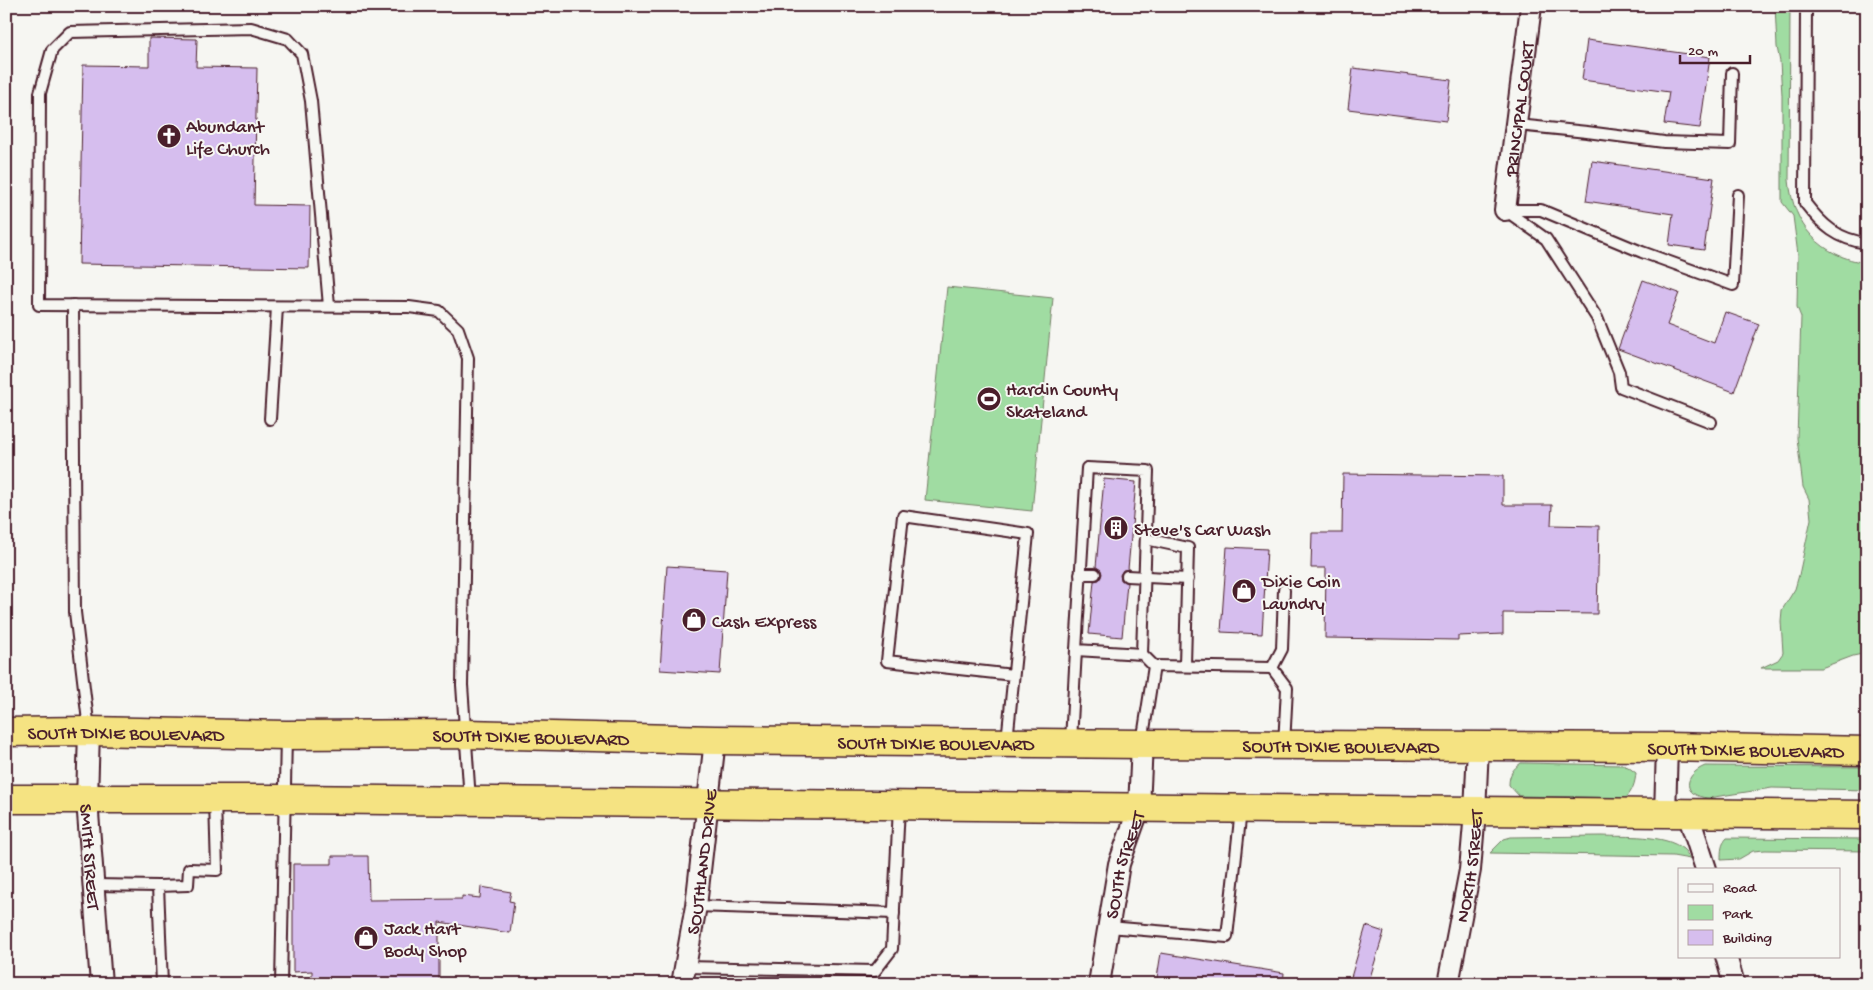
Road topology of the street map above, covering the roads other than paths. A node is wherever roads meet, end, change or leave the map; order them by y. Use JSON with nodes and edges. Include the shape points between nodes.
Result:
{"nodes":[{"id":1,"x":1531,"y":6,"type":"edge"},
{"id":2,"x":1806,"y":6,"type":"edge"},
{"id":3,"x":1732,"y":73,"type":"dead end"},
{"id":4,"x":1867,"y":113,"type":"edge"},
{"id":5,"x":1517,"y":125,"type":"junction"},
{"id":6,"x":1738,"y":195,"type":"dead end"},
{"id":7,"x":1505,"y":210,"type":"junction"},
{"id":8,"x":1867,"y":212,"type":"edge"},
{"id":9,"x":1867,"y":243,"type":"edge"},
{"id":10,"x":73,"y":305,"type":"junction"},
{"id":11,"x":329,"y":306,"type":"junction"},
{"id":12,"x":278,"y":307,"type":"junction"},
{"id":13,"x":270,"y":419,"type":"dead end"},
{"id":14,"x":1711,"y":422,"type":"dead end"},
{"id":15,"x":1146,"y":539,"type":"junction"},
{"id":16,"x":1080,"y":574,"type":"junction"},
{"id":17,"x":1095,"y":574,"type":"dead end"},
{"id":18,"x":1127,"y":576,"type":"dead end"},
{"id":19,"x":1145,"y":578,"type":"junction"},
{"id":20,"x":1188,"y":579,"type":"junction"},
{"id":21,"x":1284,"y":590,"type":"dead end"},
{"id":22,"x":1076,"y":650,"type":"junction"},
{"id":23,"x":1142,"y":654,"type":"junction"},
{"id":24,"x":1185,"y":665,"type":"junction"},
{"id":25,"x":1154,"y":666,"type":"junction"},
{"id":26,"x":1272,"y":668,"type":"junction"},
{"id":27,"x":1013,"y":675,"type":"junction"},
{"id":28,"x":89,"y":731,"type":"junction"},
{"id":29,"x":6,"y":732,"type":"edge"},
{"id":30,"x":466,"y":734,"type":"junction"},
{"id":31,"x":286,"y":735,"type":"junction"},
{"id":32,"x":716,"y":740,"type":"junction"},
{"id":33,"x":1007,"y":742,"type":"junction"},
{"id":34,"x":1071,"y":743,"type":"junction"},
{"id":35,"x":1142,"y":744,"type":"junction"},
{"id":36,"x":1284,"y":745,"type":"junction"},
{"id":37,"x":1478,"y":746,"type":"junction"},
{"id":38,"x":1667,"y":746,"type":"junction"},
{"id":39,"x":1867,"y":751,"type":"edge"},
{"id":40,"x":6,"y":799,"type":"edge"},
{"id":41,"x":215,"y":799,"type":"junction"},
{"id":42,"x":285,"y":799,"type":"junction"},
{"id":43,"x":87,"y":800,"type":"junction"},
{"id":44,"x":470,"y":802,"type":"junction"},
{"id":45,"x":708,"y":803,"type":"junction"},
{"id":46,"x":899,"y":806,"type":"junction"},
{"id":47,"x":1139,"y":808,"type":"junction"},
{"id":48,"x":1241,"y":809,"type":"junction"},
{"id":49,"x":1475,"y":812,"type":"junction"},
{"id":50,"x":1676,"y":814,"type":"junction"},
{"id":51,"x":1867,"y":815,"type":"edge"},
{"id":52,"x":1705,"y":868,"type":"edge"},
{"id":53,"x":94,"y":885,"type":"junction"},
{"id":54,"x":158,"y":886,"type":"junction"},
{"id":55,"x":696,"y":906,"type":"junction"},
{"id":56,"x":894,"y":913,"type":"junction"},
{"id":57,"x":1109,"y":927,"type":"junction"},
{"id":58,"x":1727,"y":958,"type":"edge"},
{"id":59,"x":684,"y":975,"type":"edge"},
{"id":60,"x":99,"y":978,"type":"edge"},
{"id":61,"x":162,"y":984,"type":"edge"},
{"id":62,"x":281,"y":984,"type":"edge"},
{"id":63,"x":1098,"y":984,"type":"edge"},
{"id":64,"x":1448,"y":984,"type":"edge"},
{"id":65,"x":1734,"y":984,"type":"edge"}],
"edges":[{"from":1,"to":5,"type":"street","name":"PRINCIPAL COURT"},
{"from":2,"to":9,"type":"lane","via":[[1805,203],[1818,221],[1834,234]]},
{"from":3,"to":5,"type":"lane","via":[[1730,144],[1664,142]]},
{"from":4,"to":8,"type":"lane"},
{"from":5,"to":7,"type":"street","name":"PRINCIPAL COURT"},
{"from":6,"to":7,"type":"lane","via":[[1733,285],[1541,210]]},
{"from":7,"to":14,"type":"lane","via":[[1546,239],[1597,318],[1620,372],[1621,387]]},
{"from":10,"to":11,"type":"lane","via":[[39,305],[40,93],[52,50],[70,32],[252,28],[288,39],[302,54],[311,101]]},
{"from":10,"to":12,"type":"lane"},
{"from":10,"to":28,"type":"lane","via":[[76,612]]},
{"from":11,"to":12,"type":"lane"},
{"from":11,"to":30,"type":"lane","via":[[409,307],[439,311],[458,329],[468,358],[462,685]]},
{"from":12,"to":13,"type":"lane"},
{"from":15,"to":16,"type":"lane","via":[[1148,471],[1086,468]]},
{"from":15,"to":19,"type":"lane"},
{"from":15,"to":20,"type":"lane","via":[[1188,548]]},
{"from":16,"to":17,"type":"lane"},
{"from":16,"to":22,"type":"lane"},
{"from":18,"to":19,"type":"lane"},
{"from":19,"to":20,"type":"lane"},
{"from":19,"to":23,"type":"lane"},
{"from":20,"to":24,"type":"lane"},
{"from":21,"to":26,"type":"lane","via":[[1282,649]]},
{"from":22,"to":23,"type":"lane"},
{"from":22,"to":34,"type":"lane"},
{"from":23,"to":25,"type":"lane"},
{"from":24,"to":25,"type":"lane"},
{"from":24,"to":26,"type":"lane"},
{"from":25,"to":35,"type":"lane"},
{"from":26,"to":36,"type":"lane","via":[[1287,688]]},
{"from":27,"to":27,"type":"lane","via":[[1028,534],[903,516],[887,661]]},
{"from":27,"to":33,"type":"lane"},
{"from":28,"to":29,"type":"highway","name":"SOUTH DIXIE BOULEVARD"},
{"from":28,"to":31,"type":"highway","name":"SOUTH DIXIE BOULEVARD"},
{"from":28,"to":43,"type":"street","name":"SMITH STREET"},
{"from":30,"to":31,"type":"highway","name":"SOUTH DIXIE BOULEVARD"},
{"from":30,"to":32,"type":"highway","name":"SOUTH DIXIE BOULEVARD"},
{"from":30,"to":44,"type":"lane"},
{"from":31,"to":42,"type":"lane"},
{"from":32,"to":33,"type":"highway","name":"SOUTH DIXIE BOULEVARD"},
{"from":32,"to":45,"type":"street","name":"SOUTHLAND DRIVE"},
{"from":33,"to":34,"type":"highway","name":"SOUTH DIXIE BOULEVARD"},
{"from":34,"to":35,"type":"highway","name":"SOUTH DIXIE BOULEVARD"},
{"from":35,"to":36,"type":"highway","name":"SOUTH DIXIE BOULEVARD"},
{"from":35,"to":47,"type":"street","name":"SOUTH STREET"},
{"from":36,"to":37,"type":"highway","name":"SOUTH DIXIE BOULEVARD"},
{"from":37,"to":38,"type":"highway","name":"SOUTH DIXIE BOULEVARD"},
{"from":37,"to":49,"type":"street","name":"NORTH STREET"},
{"from":38,"to":39,"type":"highway","name":"SOUTH DIXIE BOULEVARD"},
{"from":38,"to":50,"type":"street"},
{"from":40,"to":43,"type":"highway"},
{"from":41,"to":42,"type":"highway"},
{"from":41,"to":43,"type":"highway"},
{"from":41,"to":54,"type":"lane","via":[[217,870],[189,869],[188,885]]},
{"from":42,"to":44,"type":"highway"},
{"from":42,"to":62,"type":"lane"},
{"from":43,"to":53,"type":"street","name":"SMITH STREET"},
{"from":44,"to":45,"type":"highway"},
{"from":45,"to":46,"type":"highway"},
{"from":45,"to":55,"type":"street","name":"SOUTHLAND DRIVE"},
{"from":46,"to":47,"type":"highway"},
{"from":46,"to":56,"type":"lane"},
{"from":47,"to":48,"type":"highway"},
{"from":47,"to":57,"type":"street","name":"SOUTH STREET","via":[[1122,852]]},
{"from":48,"to":49,"type":"highway"},
{"from":48,"to":57,"type":"lane","via":[[1227,937]]},
{"from":49,"to":50,"type":"highway"},
{"from":49,"to":64,"type":"street","name":"NORTH STREET","via":[[1470,870]]},
{"from":50,"to":51,"type":"highway"},
{"from":50,"to":52,"type":"street"},
{"from":53,"to":54,"type":"lane"},
{"from":53,"to":60,"type":"street","name":"SMITH STREET"},
{"from":54,"to":61,"type":"lane"},
{"from":55,"to":56,"type":"lane"},
{"from":55,"to":59,"type":"street","name":"SOUTHLAND DRIVE"},
{"from":56,"to":59,"type":"lane","via":[[892,950],[875,971]]},
{"from":57,"to":63,"type":"street","name":"SOUTH STREET"},
{"from":58,"to":65,"type":"street"}]}
